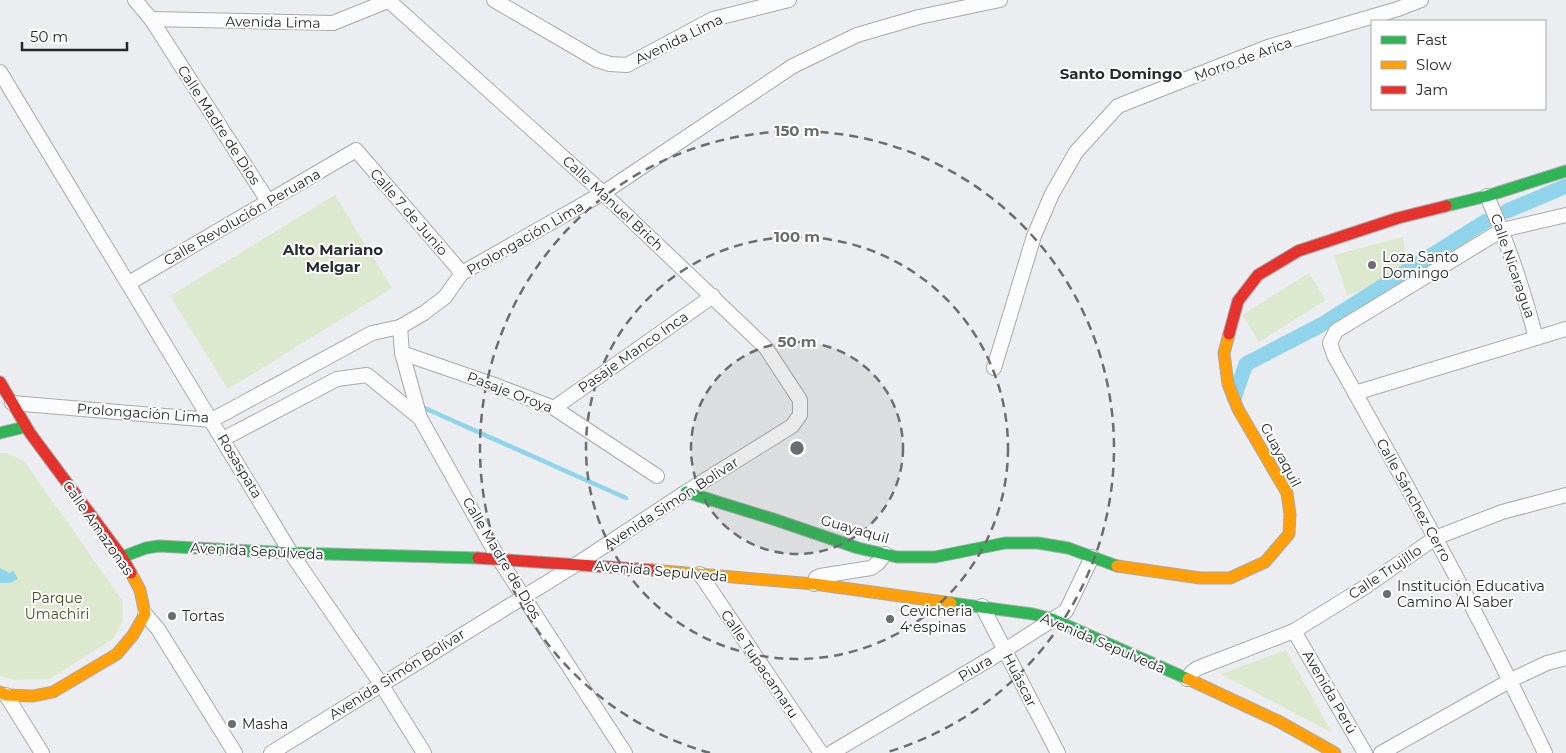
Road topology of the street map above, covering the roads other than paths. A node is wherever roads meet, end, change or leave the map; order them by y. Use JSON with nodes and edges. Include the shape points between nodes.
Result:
{"nodes":[{"id":1,"x":134,"y":0,"type":"edge"},
{"id":2,"x":389,"y":0,"type":"edge"},
{"id":3,"x":494,"y":0,"type":"edge"},
{"id":4,"x":789,"y":0,"type":"edge"},
{"id":5,"x":1000,"y":0,"type":"edge"},
{"id":6,"x":1421,"y":0,"type":"edge"},
{"id":7,"x":1397,"y":4,"type":"edge"},
{"id":8,"x":151,"y":19,"type":"junction"},
{"id":9,"x":0,"y":72,"type":"edge"},
{"id":10,"x":356,"y":150,"type":"joint"},
{"id":11,"x":1566,"y":171,"type":"edge"},
{"id":12,"x":603,"y":193,"type":"junction"},
{"id":13,"x":1487,"y":196,"type":"junction"},
{"id":14,"x":268,"y":201,"type":"junction"},
{"id":15,"x":1566,"y":215,"type":"edge"},
{"id":16,"x":1502,"y":230,"type":"junction"},
{"id":17,"x":462,"y":273,"type":"junction"},
{"id":18,"x":129,"y":283,"type":"junction"},
{"id":19,"x":712,"y":296,"type":"junction"},
{"id":20,"x":400,"y":327,"type":"junction"},
{"id":21,"x":1566,"y":329,"type":"edge"},
{"id":22,"x":1536,"y":338,"type":"junction"},
{"id":23,"x":402,"y":353,"type":"junction"},
{"id":24,"x":994,"y":368,"type":"dead end"},
{"id":25,"x":0,"y":382,"type":"edge"},
{"id":26,"x":1355,"y":392,"type":"junction"},
{"id":27,"x":12,"y":403,"type":"junction"},
{"id":28,"x":554,"y":408,"type":"junction"},
{"id":29,"x":420,"y":418,"type":"junction"},
{"id":30,"x":212,"y":420,"type":"junction"},
{"id":31,"x":792,"y":426,"type":"joint"},
{"id":32,"x":25,"y":427,"type":"junction"},
{"id":33,"x":0,"y":433,"type":"edge"},
{"id":34,"x":223,"y":440,"type":"junction"},
{"id":35,"x":657,"y":476,"type":"dead end"},
{"id":36,"x":686,"y":492,"type":"junction"},
{"id":37,"x":1566,"y":495,"type":"edge"},
{"id":38,"x":1436,"y":538,"type":"junction"},
{"id":39,"x":292,"y":553,"type":"junction"},
{"id":40,"x":885,"y":554,"type":"junction"},
{"id":41,"x":122,"y":557,"type":"junction"},
{"id":42,"x":1092,"y":557,"type":"junction"},
{"id":43,"x":499,"y":559,"type":"junction"},
{"id":44,"x":577,"y":564,"type":"junction"},
{"id":45,"x":700,"y":574,"type":"junction"},
{"id":46,"x":814,"y":584,"type":"junction"},
{"id":47,"x":524,"y":596,"type":"junction"},
{"id":48,"x":982,"y":606,"type":"junction"},
{"id":49,"x":145,"y":614,"type":"junction"},
{"id":50,"x":1052,"y":619,"type":"junction"},
{"id":51,"x":1294,"y":631,"type":"junction"},
{"id":52,"x":1005,"y":650,"type":"junction"},
{"id":53,"x":1566,"y":658,"type":"edge"},
{"id":54,"x":1187,"y":679,"type":"junction"},
{"id":55,"x":1511,"y":680,"type":"junction"},
{"id":56,"x":381,"y":684,"type":"junction"},
{"id":57,"x":3,"y":694,"type":"edge"},
{"id":58,"x":42,"y":753,"type":"edge"},
{"id":59,"x":235,"y":753,"type":"edge"},
{"id":60,"x":270,"y":753,"type":"edge"},
{"id":61,"x":424,"y":753,"type":"edge"},
{"id":62,"x":624,"y":753,"type":"edge"},
{"id":63,"x":821,"y":753,"type":"edge"},
{"id":64,"x":831,"y":753,"type":"edge"},
{"id":65,"x":1058,"y":753,"type":"edge"},
{"id":66,"x":1335,"y":753,"type":"edge"},
{"id":67,"x":1366,"y":753,"type":"edge"},
{"id":68,"x":1381,"y":753,"type":"edge"},
{"id":69,"x":1545,"y":753,"type":"edge"}],
"edges":[{"from":1,"to":8,"type":"street","name":"Calle Madre de Dios"},
{"from":2,"to":8,"type":"street","name":"Avenida Lima","via":[[332,23]]},
{"from":2,"to":12,"type":"street","name":"Calle Manuel Brich"},
{"from":3,"to":4,"type":"street","name":"Avenida Lima","via":[[597,60],[627,64],[713,19]]},
{"from":5,"to":12,"type":"street","name":"Prolongación Lima","via":[[919,17],[841,42],[792,66]]},
{"from":6,"to":7,"type":"street","name":"Morro de Arica"},
{"from":7,"to":24,"type":"street","name":"Morro de Arica","via":[[1268,47],[1118,106],[1076,152],[1052,194],[1034,236]]},
{"from":8,"to":14,"type":"street","name":"Calle Madre de Dios"},
{"from":9,"to":18,"type":"street","name":"Rosaspata"},
{"from":10,"to":14,"type":"street","name":"Calle Revolución Peruana"},
{"from":10,"to":17,"type":"street","name":"Calle 7 de Junio"},
{"from":11,"to":13,"type":"street","name":"Guayaquil"},
{"from":12,"to":17,"type":"street","name":"Prolongación Lima"},
{"from":12,"to":19,"type":"street","name":"Calle Manuel Brich"},
{"from":13,"to":16,"type":"street","name":"Calle Nicaragua"},
{"from":13,"to":42,"type":"street","name":"Guayaquil","via":[[1398,218],[1298,251],[1258,275],[1238,301],[1224,353],[1228,384],[1238,409],[1287,493],[1290,514],[1289,534],[1265,562],[1230,578],[1200,578],[1120,567]]},
{"from":14,"to":18,"type":"street","name":"Calle Revolución Peruana"},
{"from":15,"to":16,"type":"street"},
{"from":16,"to":22,"type":"street","name":"Calle Nicaragua","via":[[1522,283]]},
{"from":16,"to":26,"type":"street","name":"Calle Sánchez Cerro","via":[[1336,331],[1330,344]]},
{"from":17,"to":20,"type":"street","name":"Prolongación Lima","via":[[445,297]]},
{"from":18,"to":30,"type":"street","name":"Rosaspata"},
{"from":19,"to":28,"type":"street","name":"Pasaje Manco Inca"},
{"from":19,"to":31,"type":"street","name":"Calle Manuel Brich","via":[[766,348],[800,400],[800,415]]},
{"from":20,"to":23,"type":"street"},
{"from":20,"to":30,"type":"street","name":"Prolongación Lima","via":[[372,333]]},
{"from":21,"to":22,"type":"street"},
{"from":22,"to":26,"type":"street"},
{"from":23,"to":28,"type":"street","name":"Pasaje Oroya"},
{"from":23,"to":29,"type":"street","name":"Calle Madre de Dios"},
{"from":25,"to":27,"type":"street","name":"Calle Amazonas"},
{"from":26,"to":38,"type":"street","name":"Calle Sánchez Cerro"},
{"from":27,"to":30,"type":"street","name":"Prolongación Lima"},
{"from":27,"to":32,"type":"street","name":"Calle Amazonas"},
{"from":28,"to":35,"type":"street","name":"Pasaje Oroya"},
{"from":29,"to":34,"type":"street","via":[[367,375],[338,379]]},
{"from":29,"to":43,"type":"street","name":"Calle Madre de Dios"},
{"from":30,"to":34,"type":"street","name":"Rosaspata"},
{"from":31,"to":36,"type":"street","name":"Avenida Simon Bolivar"},
{"from":32,"to":33,"type":"street"},
{"from":32,"to":41,"type":"street","name":"Calle Amazonas"},
{"from":34,"to":39,"type":"street","name":"Rosaspata"},
{"from":36,"to":40,"type":"street","name":"Guayaquil"},
{"from":36,"to":44,"type":"street","name":"Avenida Simon Bolivar"},
{"from":37,"to":38,"type":"street","name":"Calle Trujillo","via":[[1502,512]]},
{"from":38,"to":51,"type":"street","name":"Calle Trujillo"},
{"from":38,"to":55,"type":"street","name":"Calle Sánchez Cerro"},
{"from":39,"to":41,"type":"street","name":"Avenida Sepulveda","via":[[159,546]]},
{"from":39,"to":43,"type":"street","name":"Avenida Sepulveda"},
{"from":39,"to":56,"type":"street","name":"Rosaspata"},
{"from":40,"to":42,"type":"street","name":"Guayaquil","via":[[935,557],[1005,543],[1038,542]]},
{"from":40,"to":46,"type":"street","via":[[871,568],[820,576]]},
{"from":41,"to":49,"type":"street","name":"Calle Amazonas","via":[[140,590]]},
{"from":42,"to":50,"type":"street","name":"Piura","via":[[1066,611]]},
{"from":43,"to":44,"type":"street","name":"Avenida Sepulveda"},
{"from":43,"to":47,"type":"street","name":"Calle Madre de Dios"},
{"from":44,"to":45,"type":"street","name":"Avenida Sepulveda"},
{"from":44,"to":47,"type":"street","name":"Avenida Simon Bolivar"},
{"from":45,"to":46,"type":"street","name":"Avenida Sepulveda"},
{"from":45,"to":63,"type":"street","name":"Calle Tupacamaru"},
{"from":46,"to":48,"type":"street","name":"Avenida Sepulveda"},
{"from":47,"to":56,"type":"street","name":"Avenida Simón Bolívar"},
{"from":47,"to":62,"type":"street","name":"Calle Madre de Dios"},
{"from":48,"to":50,"type":"street","name":"Avenida Sepulveda"},
{"from":48,"to":52,"type":"street","name":"Huáscar"},
{"from":49,"to":57,"type":"street","via":[[117,654],[53,692],[33,696]]},
{"from":49,"to":59,"type":"street","name":"Calle Amazonas","via":[[158,629]]},
{"from":50,"to":52,"type":"street","name":"Piura"},
{"from":50,"to":54,"type":"street","name":"Avenida Sepulveda"},
{"from":51,"to":54,"type":"street","via":[[1198,668]]},
{"from":51,"to":67,"type":"street","name":"Avenida Perú"},
{"from":52,"to":64,"type":"street","name":"Piura"},
{"from":52,"to":65,"type":"street","name":"Huáscar"},
{"from":53,"to":55,"type":"street"},
{"from":54,"to":66,"type":"street","name":"Avenida Sepulveda","via":[[1275,720]]},
{"from":55,"to":68,"type":"street"},
{"from":55,"to":69,"type":"street","name":"Calle Sánchez Cerro"},
{"from":56,"to":60,"type":"street","name":"Avenida Simón Bolívar"},
{"from":56,"to":61,"type":"street","name":"Rosaspata"},
{"from":57,"to":58,"type":"street"}]}
